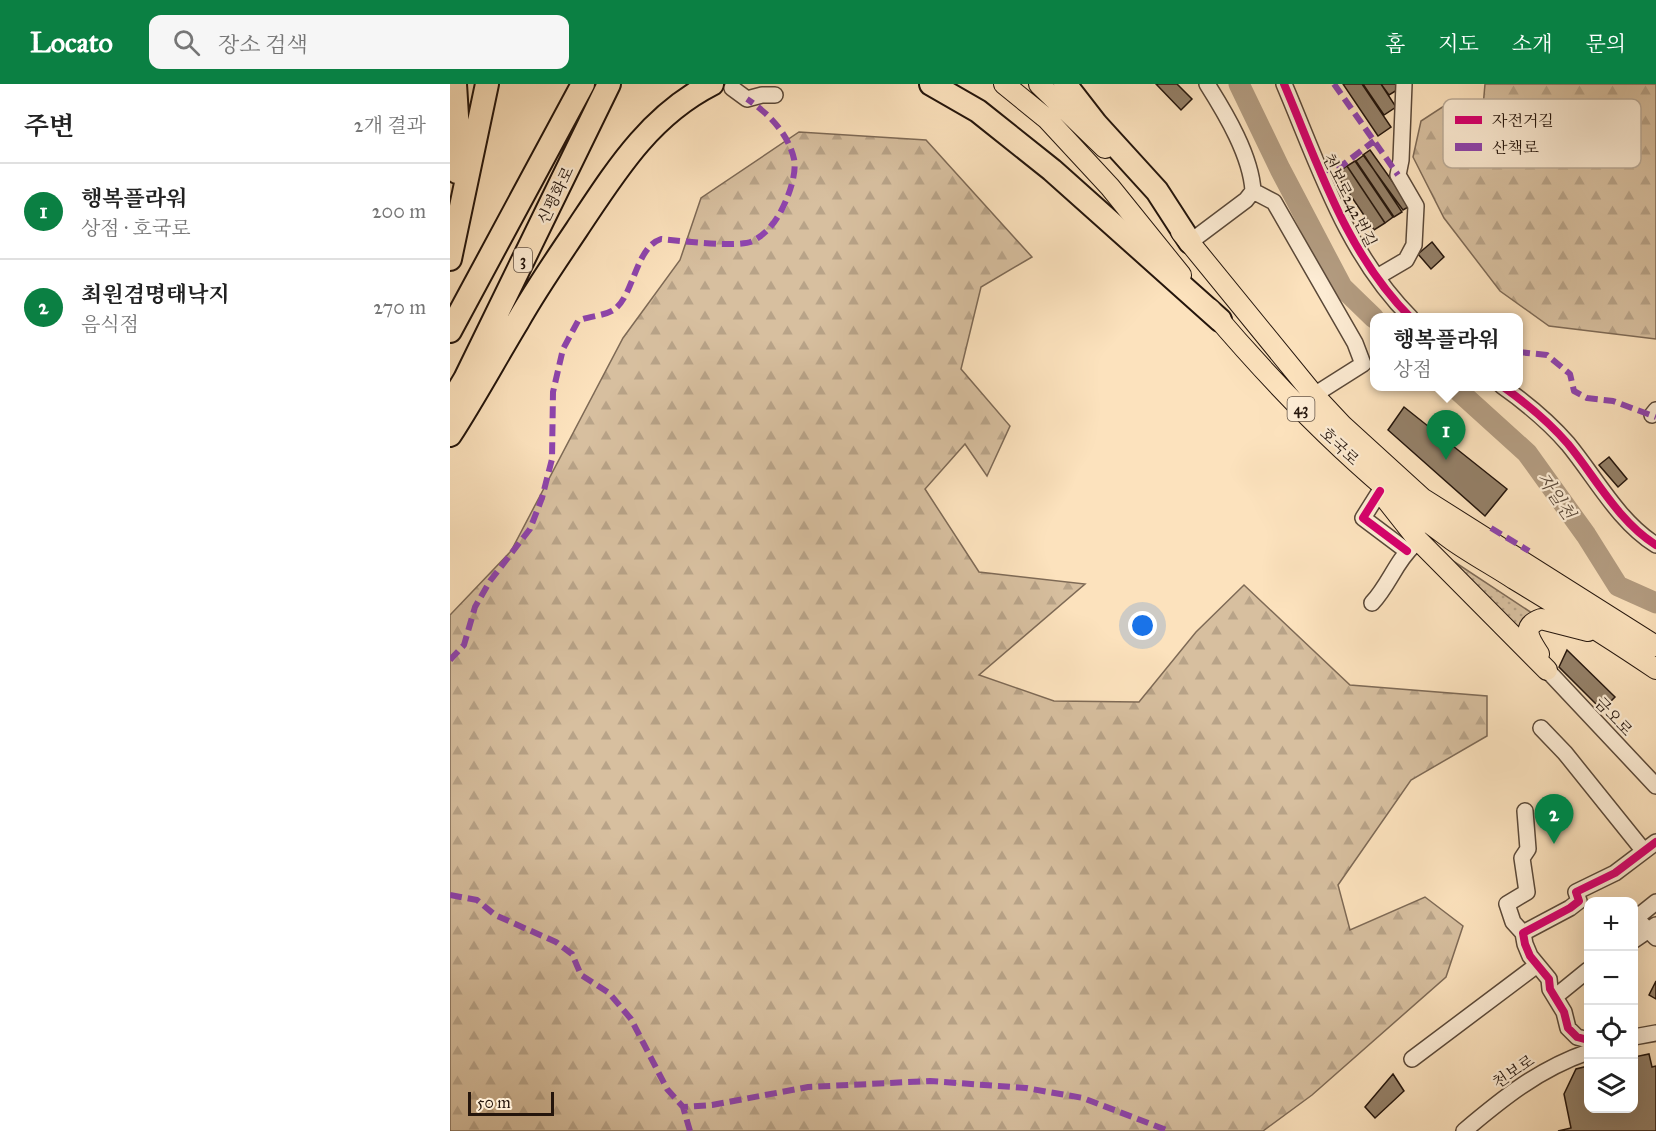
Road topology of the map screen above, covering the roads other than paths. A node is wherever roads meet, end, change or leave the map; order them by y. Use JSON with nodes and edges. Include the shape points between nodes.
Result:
{"nodes":[{"id":1,"x":455,"y":84,"type":"edge"},
{"id":2,"x":487,"y":84,"type":"edge"},
{"id":3,"x":609,"y":84,"type":"edge"},
{"id":4,"x":931,"y":84,"type":"edge"},
{"id":5,"x":1004,"y":84,"type":"edge"},
{"id":6,"x":1039,"y":84,"type":"edge"},
{"id":7,"x":1065,"y":84,"type":"edge"},
{"id":8,"x":1082,"y":84,"type":"edge"},
{"id":9,"x":1207,"y":84,"type":"edge"},
{"id":10,"x":1284,"y":84,"type":"edge"},
{"id":11,"x":1404,"y":84,"type":"edge"},
{"id":12,"x":722,"y":86,"type":"edge"},
{"id":13,"x":578,"y":93,"type":"edge"},
{"id":14,"x":775,"y":95,"type":"dead end"},
{"id":15,"x":595,"y":114,"type":"junction"},
{"id":16,"x":1157,"y":191,"type":"junction"},
{"id":17,"x":1253,"y":191,"type":"junction"},
{"id":18,"x":450,"y":229,"type":"edge"},
{"id":19,"x":1190,"y":242,"type":"junction"},
{"id":20,"x":450,"y":259,"type":"edge"},
{"id":21,"x":1377,"y":277,"type":"junction"},
{"id":22,"x":1407,"y":313,"type":"edge"},
{"id":23,"x":1220,"y":320,"type":"junction"},
{"id":24,"x":450,"y":331,"type":"edge"},
{"id":25,"x":450,"y":382,"type":"edge"},
{"id":26,"x":1508,"y":391,"type":"edge"},
{"id":27,"x":1314,"y":395,"type":"junction"},
{"id":28,"x":450,"y":404,"type":"edge"},
{"id":29,"x":450,"y":435,"type":"edge"},
{"id":30,"x":1340,"y":448,"type":"junction"},
{"id":31,"x":1380,"y":491,"type":"junction"},
{"id":32,"x":1656,"y":545,"type":"edge"},
{"id":33,"x":1412,"y":546,"type":"junction"},
{"id":34,"x":1372,"y":603,"type":"dead end"},
{"id":35,"x":1606,"y":635,"type":"junction"},
{"id":36,"x":1656,"y":646,"type":"edge"},
{"id":37,"x":1656,"y":669,"type":"edge"},
{"id":38,"x":1547,"y":670,"type":"junction"},
{"id":39,"x":1541,"y":728,"type":"dead end"},
{"id":40,"x":1656,"y":786,"type":"edge"},
{"id":41,"x":1525,"y":811,"type":"dead end"},
{"id":42,"x":1650,"y":846,"type":"edge"},
{"id":43,"x":1656,"y":902,"type":"edge"},
{"id":44,"x":1653,"y":931,"type":"edge"},
{"id":45,"x":1523,"y":933,"type":"junction"},
{"id":46,"x":1638,"y":938,"type":"edge"},
{"id":47,"x":1537,"y":965,"type":"junction"},
{"id":48,"x":1584,"y":973,"type":"edge"},
{"id":49,"x":1556,"y":996,"type":"junction"},
{"id":50,"x":1656,"y":1033,"type":"edge"},
{"id":51,"x":1638,"y":1037,"type":"edge"},
{"id":52,"x":1584,"y":1039,"type":"edge"},
{"id":53,"x":1584,"y":1054,"type":"edge"},
{"id":54,"x":1412,"y":1059,"type":"dead end"},
{"id":55,"x":1464,"y":1131,"type":"edge"}],
"edges":[{"from":1,"to":18,"type":"highway","via":[[459,148]]},
{"from":2,"to":20,"type":"highway"},
{"from":3,"to":15,"type":"highway","name":"신평화로","number":"3"},
{"from":4,"to":23,"type":"highway","via":[[978,111],[1052,170]]},
{"from":5,"to":23,"type":"main road","name":"호국로","number":"43","via":[[1047,119],[1110,187]]},
{"from":6,"to":19,"type":"main road","name":"호국로","number":"43","via":[[1110,153]]},
{"from":7,"to":16,"type":"highway"},
{"from":8,"to":16,"type":"highway"},
{"from":9,"to":17,"type":"street","via":[[1240,145],[1253,178]]},
{"from":10,"to":21,"type":"street","name":"천보로242번길","via":[[1342,222]]},
{"from":11,"to":21,"type":"street","via":[[1398,175],[1416,206],[1414,245],[1406,260]]},
{"from":12,"to":14,"type":"street","via":[[747,99]]},
{"from":12,"to":29,"type":"highway","via":[[688,97],[640,139],[619,165],[519,318]]},
{"from":13,"to":24,"type":"highway","name":"신평화로","number":"3"},
{"from":15,"to":25,"type":"highway","name":"신평화로","number":"3"},
{"from":15,"to":28,"type":"highway","name":"신평화로","number":"3"},
{"from":16,"to":19,"type":"highway"},
{"from":17,"to":19,"type":"street"},
{"from":17,"to":27,"type":"street","via":[[1274,202],[1355,343],[1363,364]]},
{"from":19,"to":27,"type":"main road","name":"호국로","number":"43"},
{"from":21,"to":22,"type":"street","name":"천보로242번길"},
{"from":23,"to":30,"type":"main road","name":"호국로","number":"43","via":[[1256,363]]},
{"from":26,"to":32,"type":"street","via":[[1551,427],[1628,521]]},
{"from":27,"to":36,"type":"main road","name":"호국로","number":"43","via":[[1422,498]]},
{"from":30,"to":31,"type":"main road"},
{"from":30,"to":35,"type":"main road","name":"호국로","number":"43","via":[[1453,541]]},
{"from":31,"to":33,"type":"main road"},
{"from":31,"to":33,"type":"street","via":[[1363,518]]},
{"from":33,"to":34,"type":"street"},
{"from":33,"to":38,"type":"main road"},
{"from":35,"to":37,"type":"main road","name":"호국로","number":"43"},
{"from":35,"to":38,"type":"main road","via":[[1541,619],[1535,621],[1529,638]]},
{"from":38,"to":40,"type":"street","name":"금오로"},
{"from":39,"to":42,"type":"street"},
{"from":41,"to":45,"type":"street","via":[[1528,849],[1522,858],[1527,892],[1507,904],[1512,922]]},
{"from":42,"to":45,"type":"street","via":[[1615,873],[1576,892],[1579,901],[1570,908]]},
{"from":43,"to":44,"type":"street","via":[[1636,918]]},
{"from":44,"to":46,"type":"street"},
{"from":45,"to":47,"type":"street"},
{"from":47,"to":49,"type":"street"},
{"from":47,"to":54,"type":"street"},
{"from":48,"to":49,"type":"street"},
{"from":49,"to":52,"type":"street","via":[[1568,1028]]},
{"from":50,"to":51,"type":"street"},
{"from":53,"to":55,"type":"street","name":"천보로","via":[[1545,1070]]}]}
